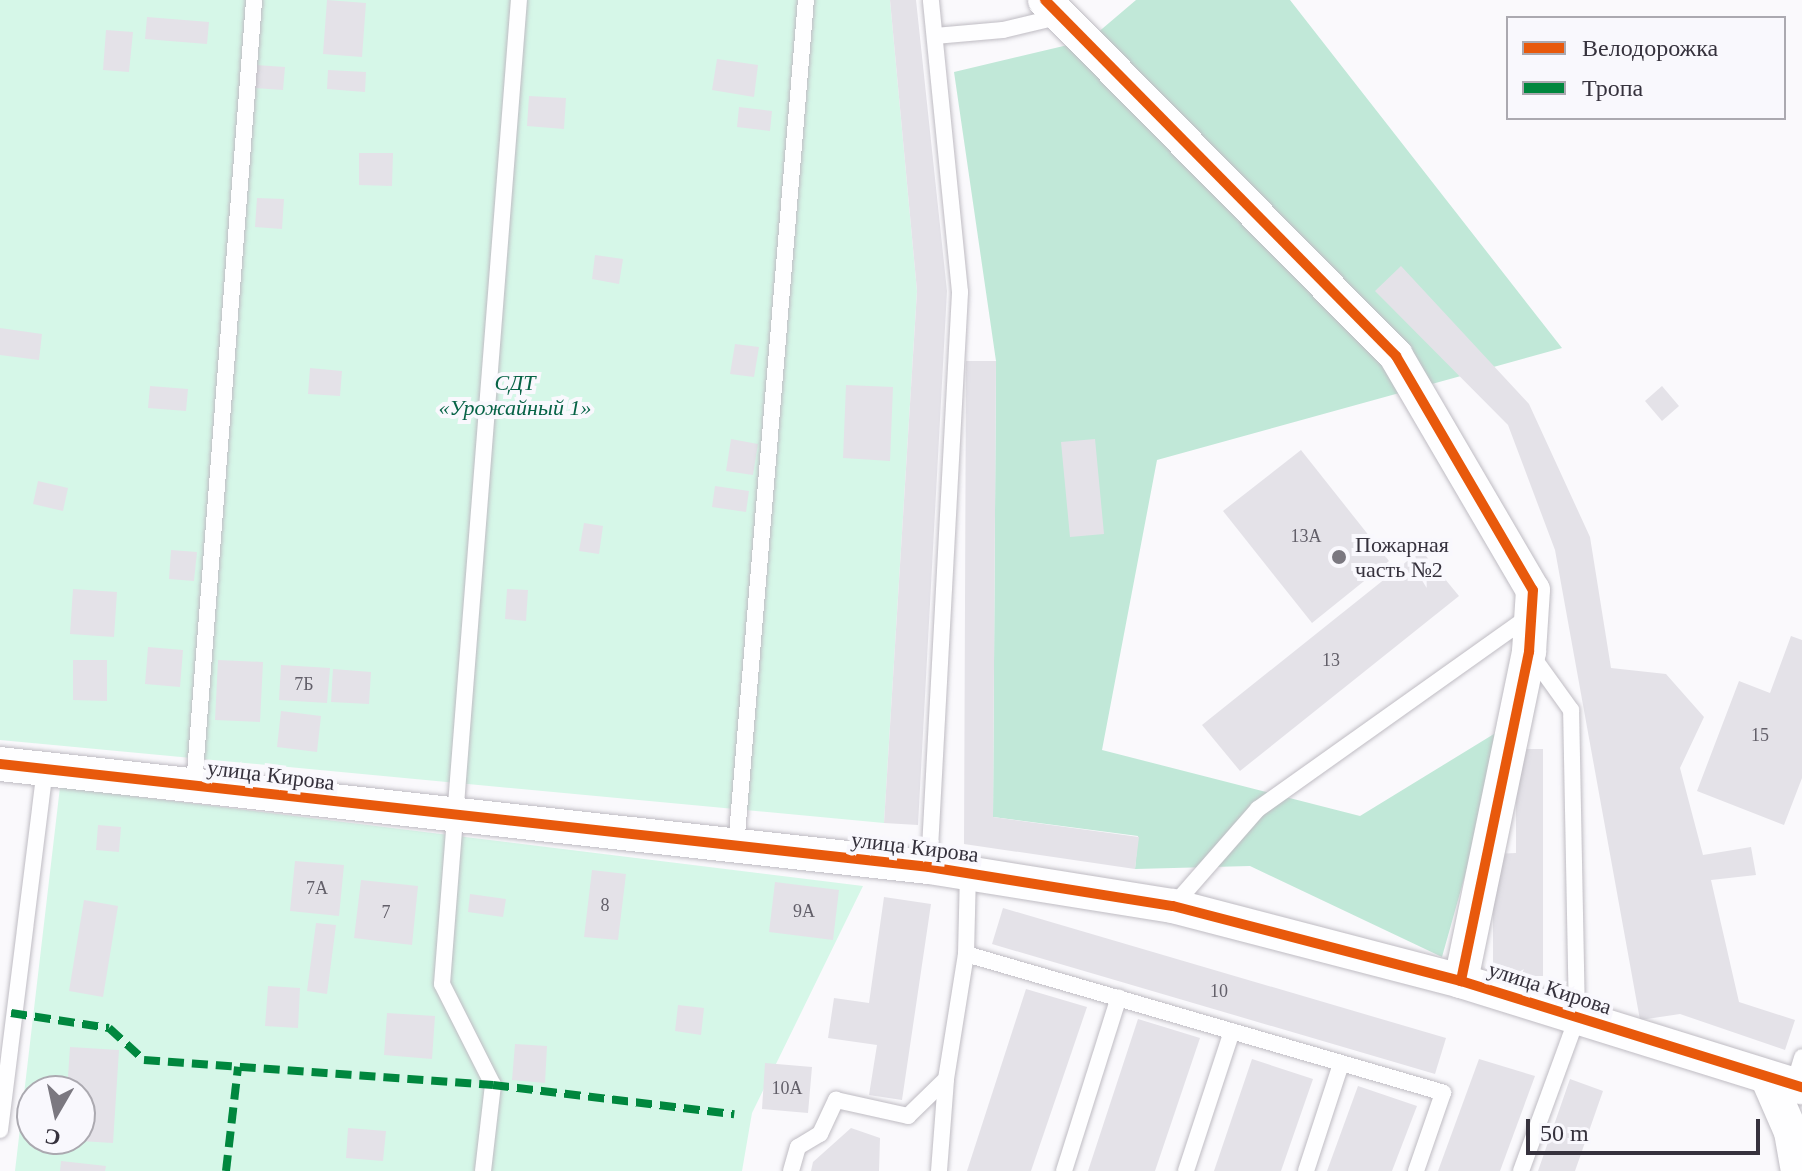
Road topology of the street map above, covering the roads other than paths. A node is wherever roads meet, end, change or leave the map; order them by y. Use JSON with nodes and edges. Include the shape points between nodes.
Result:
{"nodes":[{"id":1,"x":254,"y":0,"type":"edge"},
{"id":2,"x":519,"y":0,"type":"edge"},
{"id":3,"x":806,"y":0,"type":"edge"},
{"id":4,"x":931,"y":0,"type":"edge"},
{"id":5,"x":1051,"y":8,"type":"edge"},
{"id":6,"x":935,"y":36,"type":"junction"},
{"id":7,"x":1535,"y":612,"type":"junction"},
{"id":8,"x":1529,"y":652,"type":"junction"},
{"id":9,"x":0,"y":764,"type":"edge"},
{"id":10,"x":45,"y":770,"type":"junction"},
{"id":11,"x":194,"y":786,"type":"junction"},
{"id":12,"x":453,"y":816,"type":"junction"},
{"id":13,"x":736,"y":847,"type":"junction"},
{"id":14,"x":929,"y":867,"type":"junction"},
{"id":15,"x":968,"y":873,"type":"junction"},
{"id":16,"x":1173,"y":906,"type":"junction"},
{"id":17,"x":966,"y":954,"type":"junction"},
{"id":18,"x":1461,"y":981,"type":"junction"},
{"id":19,"x":1119,"y":997,"type":"junction"},
{"id":20,"x":5,"y":1012,"type":"edge"},
{"id":21,"x":1577,"y":1018,"type":"junction"},
{"id":22,"x":1232,"y":1031,"type":"junction"},
{"id":23,"x":1341,"y":1064,"type":"junction"},
{"id":24,"x":1791,"y":1076,"type":"edge"},
{"id":25,"x":946,"y":1079,"type":"junction"},
{"id":26,"x":0,"y":1130,"type":"edge"},
{"id":27,"x":483,"y":1171,"type":"edge"},
{"id":28,"x":791,"y":1171,"type":"edge"},
{"id":29,"x":939,"y":1171,"type":"edge"},
{"id":30,"x":1064,"y":1171,"type":"edge"},
{"id":31,"x":1186,"y":1171,"type":"edge"},
{"id":32,"x":1306,"y":1171,"type":"edge"},
{"id":33,"x":1416,"y":1171,"type":"edge"},
{"id":34,"x":1521,"y":1171,"type":"edge"},
{"id":35,"x":1798,"y":1171,"type":"edge"}],
"edges":[{"from":1,"to":11,"type":"lane"},
{"from":2,"to":12,"type":"lane"},
{"from":3,"to":13,"type":"lane"},
{"from":4,"to":6,"type":"lane"},
{"from":5,"to":6,"type":"lane","via":[[1003,30]]},
{"from":5,"to":7,"type":"street","via":[[1396,356],[1533,590]]},
{"from":6,"to":14,"type":"lane","via":[[960,292]]},
{"from":7,"to":8,"type":"street"},
{"from":7,"to":16,"type":"lane","via":[[1258,809]]},
{"from":8,"to":18,"type":"street"},
{"from":8,"to":21,"type":"lane","via":[[1571,710]]},
{"from":9,"to":10,"type":"street","name":"улица Кирова"},
{"from":10,"to":11,"type":"street","name":"улица Кирова"},
{"from":10,"to":20,"type":"lane"},
{"from":11,"to":12,"type":"street","name":"улица Кирова"},
{"from":12,"to":13,"type":"street","name":"улица Кирова"},
{"from":12,"to":27,"type":"lane","via":[[442,984],[493,1085]]},
{"from":13,"to":14,"type":"street","name":"улица Кирова"},
{"from":14,"to":15,"type":"street","name":"улица Кирова"},
{"from":15,"to":16,"type":"street","name":"улица Кирова"},
{"from":15,"to":17,"type":"lane"},
{"from":16,"to":18,"type":"street","name":"улица Кирова"},
{"from":17,"to":19,"type":"lane"},
{"from":17,"to":25,"type":"lane"},
{"from":18,"to":21,"type":"street","name":"улица Кирова"},
{"from":19,"to":22,"type":"lane"},
{"from":19,"to":30,"type":"lane"},
{"from":20,"to":26,"type":"lane"},
{"from":21,"to":24,"type":"street","name":"улица Кирова"},
{"from":21,"to":34,"type":"lane"},
{"from":22,"to":23,"type":"lane"},
{"from":22,"to":31,"type":"lane"},
{"from":23,"to":32,"type":"lane"},
{"from":23,"to":33,"type":"lane","via":[[1443,1093]]},
{"from":24,"to":35,"type":"street","via":[[1791,1132]]},
{"from":25,"to":28,"type":"lane","via":[[908,1116],[836,1100],[820,1134],[798,1147]]},
{"from":25,"to":29,"type":"lane"}]}
